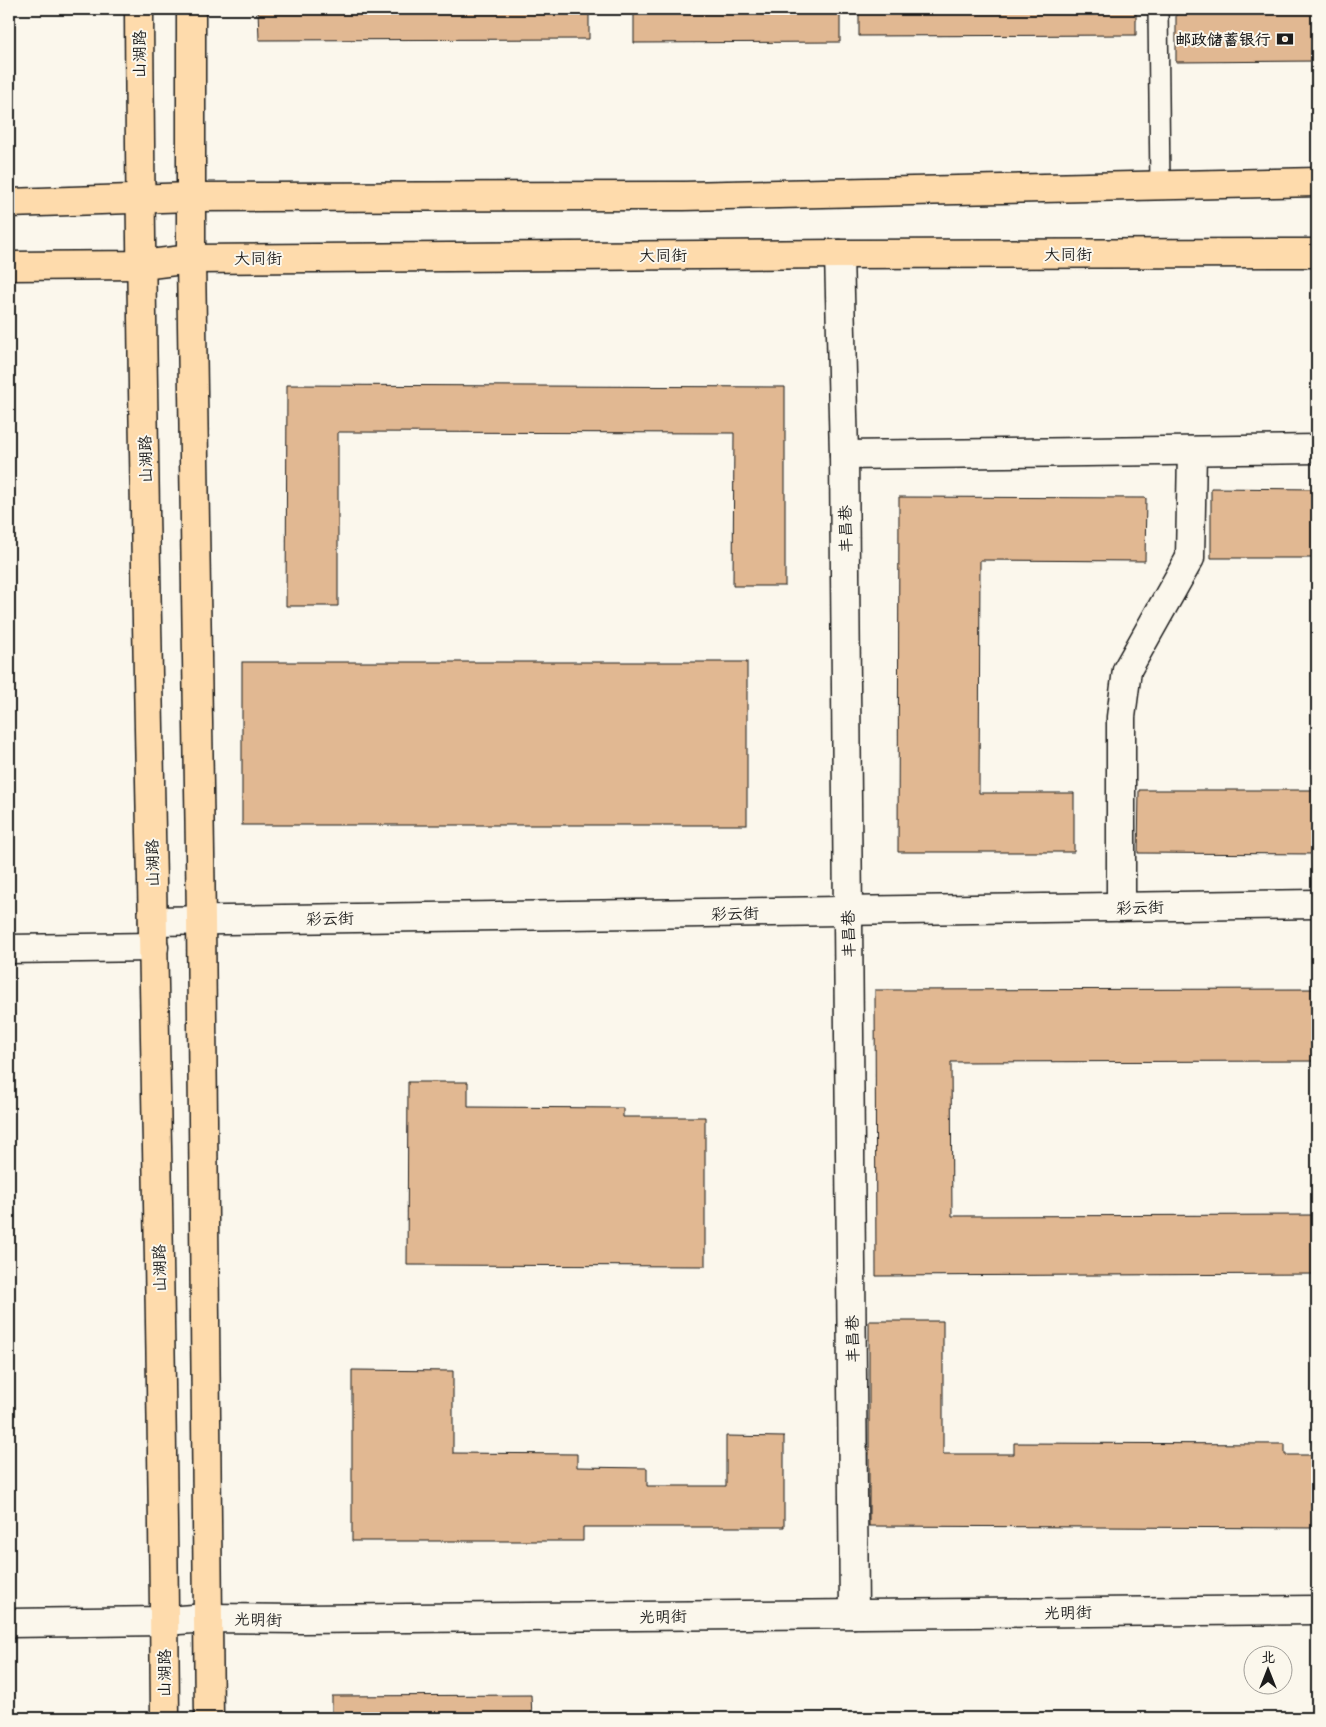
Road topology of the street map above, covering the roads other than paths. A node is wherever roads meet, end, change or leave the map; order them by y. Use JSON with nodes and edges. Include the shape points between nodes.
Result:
{"nodes":[{"id":1,"x":139,"y":9,"type":"edge"},
{"id":2,"x":191,"y":9,"type":"edge"},
{"id":3,"x":1158,"y":9,"type":"edge"},
{"id":4,"x":1317,"y":182,"type":"edge"},
{"id":5,"x":1160,"y":186,"type":"junction"},
{"id":6,"x":140,"y":198,"type":"junction"},
{"id":7,"x":192,"y":198,"type":"junction"},
{"id":8,"x":9,"y":203,"type":"edge"},
{"id":9,"x":1317,"y":253,"type":"edge"},
{"id":10,"x":839,"y":254,"type":"junction"},
{"id":11,"x":191,"y":259,"type":"junction"},
{"id":12,"x":142,"y":265,"type":"junction"},
{"id":13,"x":9,"y":266,"type":"edge"},
{"id":14,"x":1317,"y":449,"type":"edge"},
{"id":15,"x":1192,"y":451,"type":"junction"},
{"id":16,"x":844,"y":455,"type":"junction"},
{"id":17,"x":1317,"y":904,"type":"edge"},
{"id":18,"x":1121,"y":907,"type":"junction"},
{"id":19,"x":848,"y":911,"type":"junction"},
{"id":20,"x":201,"y":920,"type":"junction"},
{"id":21,"x":154,"y":934,"type":"junction"},
{"id":22,"x":9,"y":949,"type":"edge"},
{"id":23,"x":1317,"y":1610,"type":"edge"},
{"id":24,"x":854,"y":1614,"type":"junction"},
{"id":25,"x":208,"y":1618,"type":"junction"},
{"id":26,"x":164,"y":1621,"type":"junction"},
{"id":27,"x":9,"y":1622,"type":"edge"},
{"id":28,"x":165,"y":1718,"type":"edge"},
{"id":29,"x":209,"y":1718,"type":"edge"}],
"edges":[{"from":1,"to":6,"type":"main road","name":"山湖路"},
{"from":2,"to":7,"type":"main road"},
{"from":3,"to":5,"type":"lane"},
{"from":4,"to":5,"type":"main road"},
{"from":5,"to":7,"type":"main road","via":[[684,196]]},
{"from":6,"to":7,"type":"main road"},
{"from":6,"to":8,"type":"main road"},
{"from":6,"to":12,"type":"main road","name":"山湖路"},
{"from":7,"to":11,"type":"main road"},
{"from":9,"to":10,"type":"main road","name":"大同街"},
{"from":10,"to":11,"type":"main road","name":"大同街"},
{"from":10,"to":16,"type":"street","name":"丰昌巷"},
{"from":11,"to":12,"type":"main road","name":"大同街"},
{"from":11,"to":20,"type":"main road"},
{"from":12,"to":13,"type":"main road","name":"大同街"},
{"from":12,"to":21,"type":"main road","name":"山湖路"},
{"from":14,"to":15,"type":"street"},
{"from":15,"to":16,"type":"street"},
{"from":15,"to":18,"type":"street","via":[[1190,558],[1127,670],[1121,717]]},
{"from":16,"to":19,"type":"street","name":"丰昌巷"},
{"from":17,"to":18,"type":"street","name":"彩云街"},
{"from":18,"to":19,"type":"street","name":"彩云街"},
{"from":19,"to":20,"type":"street","name":"彩云街"},
{"from":19,"to":24,"type":"street","name":"丰昌巷"},
{"from":20,"to":21,"type":"street","name":"彩云街"},
{"from":20,"to":25,"type":"main road"},
{"from":21,"to":22,"type":"street","name":"彩云街"},
{"from":21,"to":26,"type":"main road","name":"山湖路"},
{"from":23,"to":24,"type":"street","name":"光明街"},
{"from":24,"to":25,"type":"street","name":"光明街"},
{"from":25,"to":26,"type":"street","name":"光明街"},
{"from":25,"to":29,"type":"main road"},
{"from":26,"to":27,"type":"street","name":"光明街"},
{"from":26,"to":28,"type":"main road","name":"山湖路"}]}
